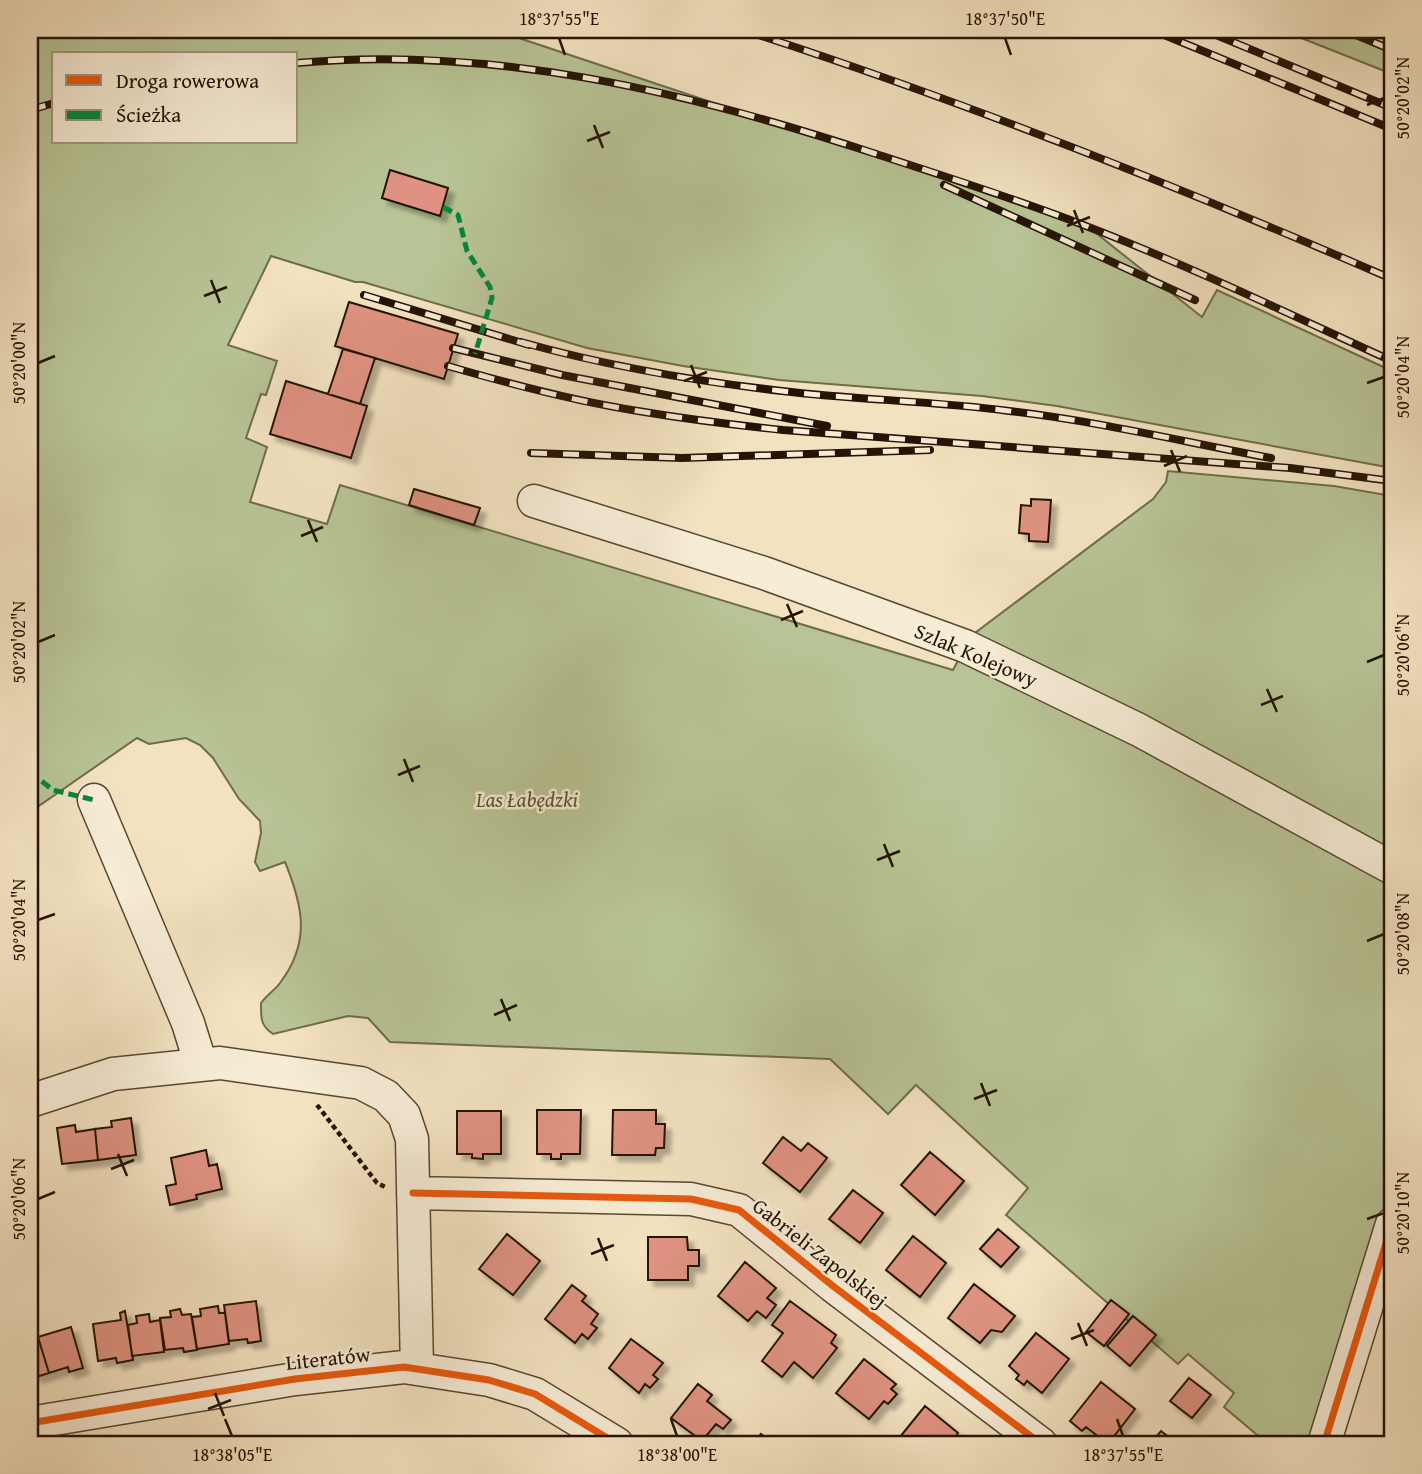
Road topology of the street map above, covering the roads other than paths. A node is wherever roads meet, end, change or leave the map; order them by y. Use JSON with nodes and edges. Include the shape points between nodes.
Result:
{"nodes":[{"id":1,"x":534,"y":501,"type":"dead end"},
{"id":2,"x":94,"y":800,"type":"dead end"},
{"id":3,"x":1392,"y":868,"type":"edge"},
{"id":4,"x":201,"y":1065,"type":"junction"},
{"id":5,"x":30,"y":1101,"type":"edge"},
{"id":6,"x":400,"y":1191,"type":"junction"},
{"id":7,"x":1392,"y":1224,"type":"edge"},
{"id":8,"x":417,"y":1369,"type":"junction"},
{"id":9,"x":30,"y":1423,"type":"edge"},
{"id":10,"x":617,"y":1444,"type":"edge"},
{"id":11,"x":1041,"y":1444,"type":"edge"},
{"id":12,"x":1324,"y":1444,"type":"edge"}],
"edges":[{"from":1,"to":3,"type":"street","name":"Szlak Kolejowy","via":[[764,573],[965,646],[1139,730]]},
{"from":2,"to":4,"type":"street","via":[[188,1023]]},
{"from":4,"to":5,"type":"street","via":[[113,1074]]},
{"from":4,"to":6,"type":"street","via":[[220,1063],[339,1078],[386,1096],[404,1115],[412,1139]]},
{"from":6,"to":8,"type":"street"},
{"from":6,"to":11,"type":"street","name":"Gabrieli Zapolskiej","via":[[691,1199],[739,1210]]},
{"from":7,"to":12,"type":"street"},
{"from":8,"to":9,"type":"street","name":"Literatów","via":[[295,1379]]},
{"from":8,"to":10,"type":"street","name":"Literatów","via":[[489,1380],[536,1394]]}]}
